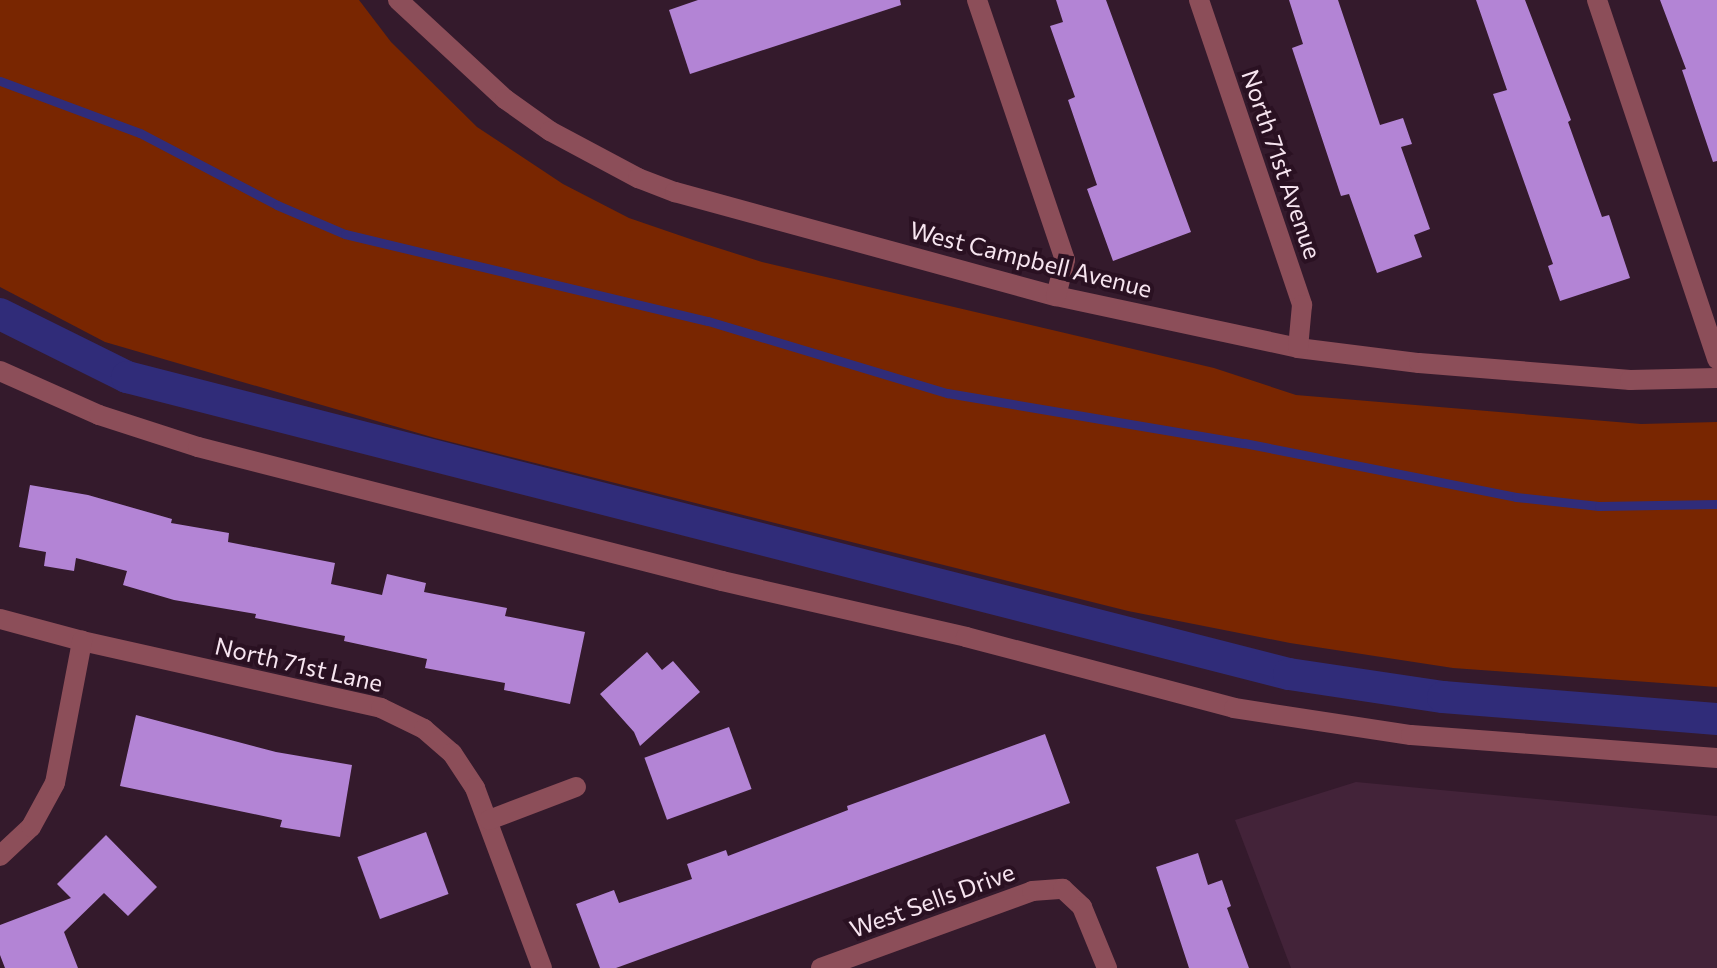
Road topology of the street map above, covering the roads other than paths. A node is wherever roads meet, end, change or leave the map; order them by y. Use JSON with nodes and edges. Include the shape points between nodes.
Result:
{"nodes":[{"id":1,"x":398,"y":0,"type":"edge"},
{"id":2,"x":977,"y":0,"type":"edge"},
{"id":3,"x":1199,"y":0,"type":"edge"},
{"id":4,"x":1597,"y":0,"type":"edge"},
{"id":5,"x":1056,"y":296,"type":"junction"},
{"id":6,"x":1298,"y":348,"type":"junction"},
{"id":7,"x":1717,"y":359,"type":"edge"},
{"id":8,"x":0,"y":371,"type":"edge"},
{"id":9,"x":1717,"y":378,"type":"edge"},
{"id":10,"x":0,"y":619,"type":"edge"},
{"id":11,"x":82,"y":641,"type":"junction"},
{"id":12,"x":1717,"y":758,"type":"edge"},
{"id":13,"x":576,"y":787,"type":"dead end"},
{"id":14,"x":489,"y":820,"type":"junction"},
{"id":15,"x":0,"y":856,"type":"edge"},
{"id":16,"x":542,"y":968,"type":"edge"},
{"id":17,"x":821,"y":968,"type":"edge"},
{"id":18,"x":1107,"y":968,"type":"edge"}],
"edges":[{"from":1,"to":5,"type":"street","name":"West Campbell Avenue","via":[[505,99],[550,131],[638,178]]},
{"from":2,"to":5,"type":"street","via":[[1065,260]]},
{"from":3,"to":6,"type":"street","name":"North 71st Avenue","via":[[1302,305]]},
{"from":4,"to":7,"type":"street"},
{"from":5,"to":6,"type":"street","name":"West Campbell Avenue"},
{"from":6,"to":9,"type":"street","name":"West Campbell Avenue","via":[[1630,380]]},
{"from":8,"to":12,"type":"street","via":[[99,415],[198,447],[1234,708],[1411,735]]},
{"from":10,"to":11,"type":"street","name":"North 71st Lane"},
{"from":11,"to":14,"type":"street","name":"North 71st Lane","via":[[381,708],[424,729],[452,753]]},
{"from":11,"to":15,"type":"street","via":[[55,783],[31,827]]},
{"from":13,"to":14,"type":"street"},
{"from":14,"to":16,"type":"street","name":"North 71st Lane"},
{"from":17,"to":18,"type":"street","name":"West Sells Drive","via":[[1032,891],[1063,889],[1082,907]]}]}
